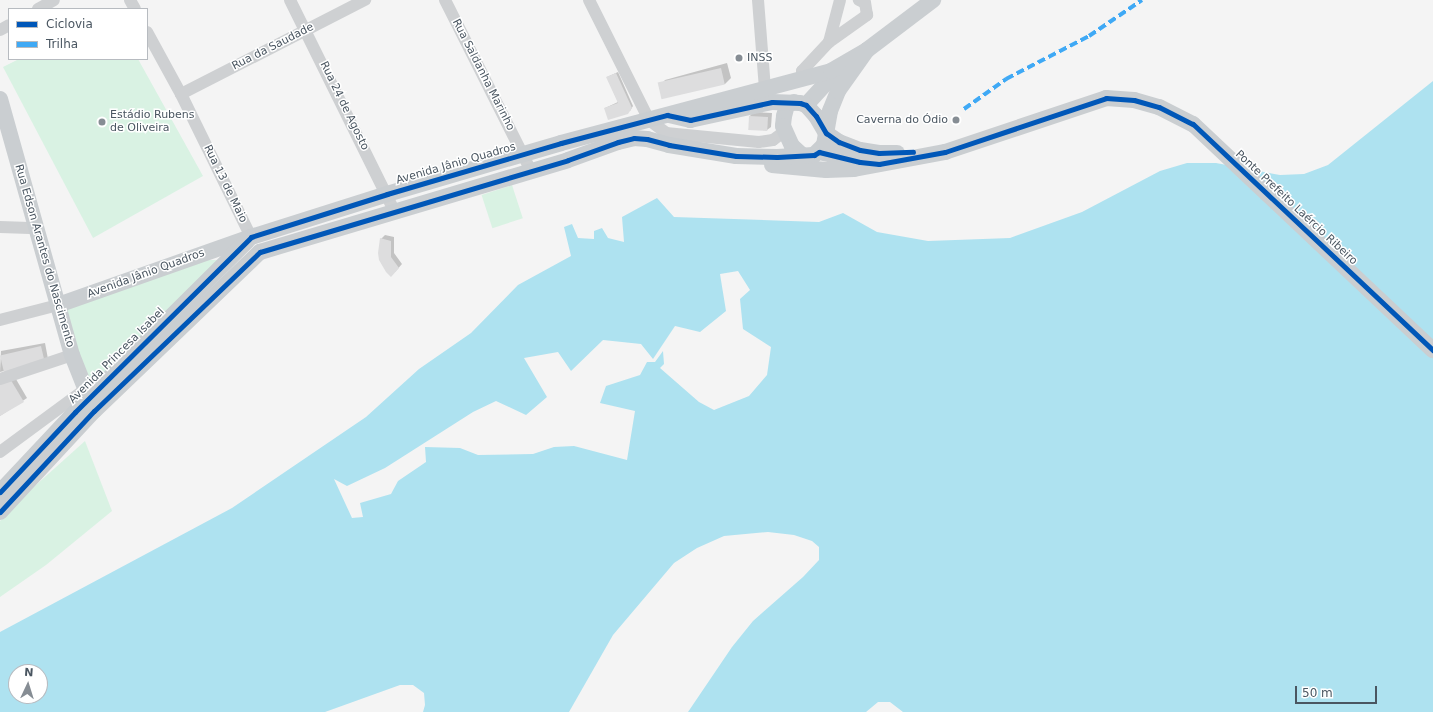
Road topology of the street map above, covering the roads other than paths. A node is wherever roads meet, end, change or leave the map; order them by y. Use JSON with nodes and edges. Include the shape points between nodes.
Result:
{"nodes":[{"id":1,"x":54,"y":0,"type":"edge"},
{"id":2,"x":290,"y":0,"type":"edge"},
{"id":3,"x":365,"y":0,"type":"edge"},
{"id":4,"x":445,"y":0,"type":"edge"},
{"id":5,"x":590,"y":0,"type":"edge"},
{"id":6,"x":758,"y":0,"type":"edge"},
{"id":7,"x":840,"y":0,"type":"edge"},
{"id":8,"x":859,"y":0,"type":"edge"},
{"id":9,"x":933,"y":0,"type":"edge"},
{"id":10,"x":40,"y":8,"type":"edge"},
{"id":11,"x":306,"y":30,"type":"junction"},
{"id":12,"x":148,"y":34,"type":"edge"},
{"id":13,"x":829,"y":42,"type":"junction"},
{"id":14,"x":867,"y":50,"type":"junction"},
{"id":15,"x":849,"y":59,"type":"junction"},
{"id":16,"x":802,"y":79,"type":"junction"},
{"id":17,"x":818,"y":90,"type":"junction"},
{"id":18,"x":181,"y":94,"type":"junction"},
{"id":19,"x":769,"y":95,"type":"junction"},
{"id":20,"x":0,"y":99,"type":"edge"},
{"id":21,"x":800,"y":104,"type":"junction"},
{"id":22,"x":830,"y":111,"type":"junction"},
{"id":23,"x":649,"y":120,"type":"junction"},
{"id":24,"x":785,"y":131,"type":"junction"},
{"id":25,"x":826,"y":133,"type":"junction"},
{"id":26,"x":691,"y":142,"type":"junction"},
{"id":27,"x":561,"y":143,"type":"junction"},
{"id":28,"x":819,"y":152,"type":"junction"},
{"id":29,"x":945,"y":152,"type":"junction"},
{"id":30,"x":524,"y":155,"type":"junction"},
{"id":31,"x":736,"y":156,"type":"junction"},
{"id":32,"x":802,"y":156,"type":"junction"},
{"id":33,"x":568,"y":160,"type":"junction"},
{"id":34,"x":879,"y":164,"type":"junction"},
{"id":35,"x":531,"y":171,"type":"junction"},
{"id":36,"x":387,"y":194,"type":"junction"},
{"id":37,"x":395,"y":212,"type":"junction"},
{"id":38,"x":0,"y":227,"type":"edge"},
{"id":39,"x":38,"y":228,"type":"junction"},
{"id":40,"x":251,"y":237,"type":"junction"},
{"id":41,"x":260,"y":252,"type":"junction"},
{"id":42,"x":58,"y":305,"type":"junction"},
{"id":43,"x":0,"y":320,"type":"edge"},
{"id":44,"x":1433,"y":350,"type":"edge"},
{"id":45,"x":72,"y":355,"type":"junction"},
{"id":46,"x":0,"y":379,"type":"edge"},
{"id":47,"x":89,"y":400,"type":"junction"},
{"id":48,"x":0,"y":452,"type":"edge"},
{"id":49,"x":0,"y":492,"type":"edge"},
{"id":50,"x":0,"y":512,"type":"edge"}],
"edges":[{"from":1,"to":10,"type":"street"},
{"from":2,"to":11,"type":"street","name":"Rua 24 de Agosto"},
{"from":3,"to":11,"type":"street","name":"Rua da Saudade"},
{"from":4,"to":30,"type":"street","name":"Rua Saldanha Marinho"},
{"from":5,"to":23,"type":"street"},
{"from":6,"to":19,"type":"street"},
{"from":7,"to":13,"type":"street"},
{"from":8,"to":13,"type":"street","via":[[865,3],[867,15]]},
{"from":9,"to":14,"type":"main road"},
{"from":11,"to":18,"type":"street","name":"Rua da Saudade"},
{"from":11,"to":36,"type":"street","name":"Rua 24 de Agosto"},
{"from":12,"to":18,"type":"street","name":"Rua 13 de Maio"},
{"from":13,"to":16,"type":"street","via":[[802,71]]},
{"from":14,"to":15,"type":"main road"},
{"from":14,"to":22,"type":"main road","via":[[838,91]]},
{"from":15,"to":16,"type":"main road","via":[[831,70]]},
{"from":15,"to":17,"type":"main road"},
{"from":16,"to":17,"type":"main road"},
{"from":16,"to":19,"type":"main road"},
{"from":17,"to":19,"type":"main road","via":[[788,96]]},
{"from":17,"to":21,"type":"main road"},
{"from":17,"to":22,"type":"main road"},
{"from":18,"to":40,"type":"street","name":"Rua 13 de Maio"},
{"from":19,"to":21,"type":"main road"},
{"from":19,"to":23,"type":"main road","name":"Avenida Jânio Quadros"},
{"from":20,"to":39,"type":"main road","name":"Rua Edson Arantes do Nascimento"},
{"from":21,"to":24,"type":"main road","via":[[787,105],[784,116]]},
{"from":21,"to":25,"type":"main road","via":[[816,116]]},
{"from":22,"to":25,"type":"main road"},
{"from":23,"to":26,"type":"street","via":[[666,133]]},
{"from":23,"to":27,"type":"main road","name":"Avenida Jânio Quadros"},
{"from":24,"to":26,"type":"street","via":[[773,140],[759,142]]},
{"from":24,"to":32,"type":"main road","via":[[792,146]]},
{"from":25,"to":28,"type":"main road","via":[[824,145]]},
{"from":25,"to":29,"type":"main road","via":[[839,142],[860,150],[879,153]]},
{"from":26,"to":31,"type":"main road"},
{"from":26,"to":33,"type":"main road","via":[[634,138]]},
{"from":27,"to":30,"type":"main road","name":"Avenida Jânio Quadros"},
{"from":27,"to":33,"type":"main road"},
{"from":28,"to":32,"type":"main road"},
{"from":28,"to":34,"type":"main road"},
{"from":29,"to":34,"type":"main road"},
{"from":29,"to":44,"type":"main road","name":"Ponte Prefeito Laércio Ribeiro","via":[[1106,98],[1134,100],[1159,107],[1193,124]]},
{"from":30,"to":35,"type":"street","name":"Rua Saldanha Marinho"},
{"from":30,"to":36,"type":"main road","name":"Avenida Jânio Quadros"},
{"from":31,"to":32,"type":"main road"},
{"from":31,"to":34,"type":"main road","via":[[769,165],[826,170],[854,169]]},
{"from":33,"to":35,"type":"main road"},
{"from":35,"to":37,"type":"main road"},
{"from":36,"to":37,"type":"street","name":"Rua 24 de Agosto"},
{"from":36,"to":40,"type":"main road","name":"Avenida Jânio Quadros"},
{"from":37,"to":41,"type":"main road"},
{"from":38,"to":39,"type":"street"},
{"from":39,"to":42,"type":"main road","name":"Rua Edson Arantes do Nascimento"},
{"from":40,"to":41,"type":"main road","name":"Rua 13 de Maio"},
{"from":40,"to":42,"type":"main road","name":"Avenida Jânio Quadros"},
{"from":40,"to":47,"type":"main road","name":"Avenida Princesa Isabel"},
{"from":41,"to":47,"type":"main road","name":"Avenida Princesa Isabel"},
{"from":42,"to":43,"type":"street"},
{"from":42,"to":45,"type":"main road","name":"Rua Edson Arantes do Nascimento"},
{"from":45,"to":46,"type":"street"},
{"from":45,"to":47,"type":"main road","name":"Rua Edson Arantes do Nascimento"},
{"from":47,"to":48,"type":"street"},
{"from":47,"to":49,"type":"main road","name":"Avenida Princesa Isabel"},
{"from":47,"to":50,"type":"main road","name":"Avenida Princesa Isabel"}]}
